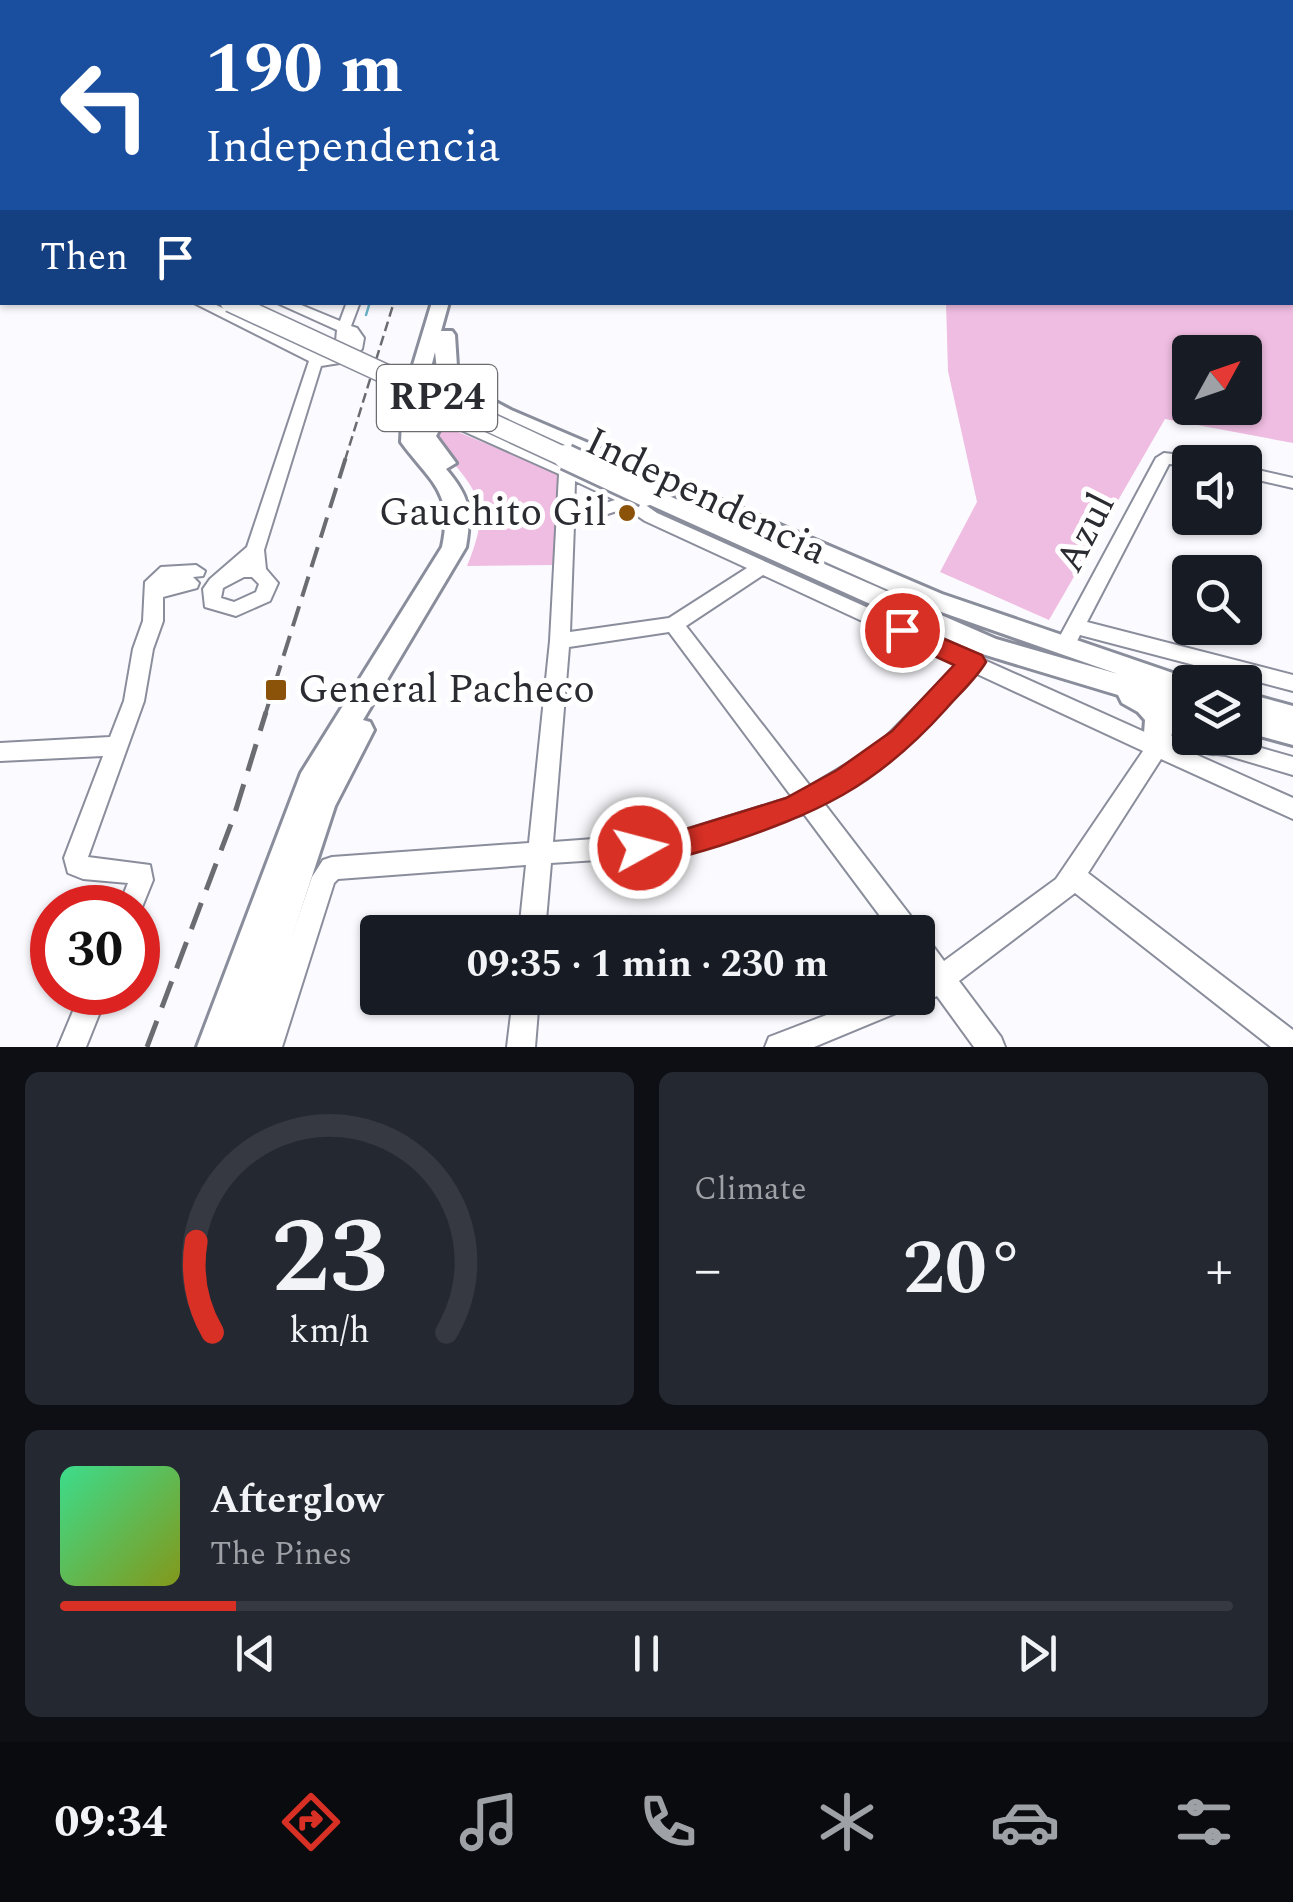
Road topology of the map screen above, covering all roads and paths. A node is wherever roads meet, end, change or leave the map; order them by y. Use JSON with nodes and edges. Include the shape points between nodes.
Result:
{"nodes":[{"id":1,"x":204,"y":305,"type":"edge"},
{"id":2,"x":236,"y":305,"type":"edge"},
{"id":3,"x":253,"y":305,"type":"edge"},
{"id":4,"x":288,"y":305,"type":"edge"},
{"id":5,"x":353,"y":305,"type":"edge"},
{"id":6,"x":440,"y":305,"type":"edge"},
{"id":7,"x":452,"y":305,"type":"edge"},
{"id":8,"x":344,"y":327,"type":"junction"},
{"id":9,"x":318,"y":360,"type":"junction"},
{"id":10,"x":448,"y":386,"type":"junction"},
{"id":11,"x":422,"y":402,"type":"junction"},
{"id":12,"x":1172,"y":459,"type":"edge"},
{"id":13,"x":567,"y":471,"type":"junction"},
{"id":14,"x":1262,"y":476,"type":"edge"},
{"id":15,"x":1293,"y":482,"type":"edge"},
{"id":16,"x":636,"y":492,"type":"junction"},
{"id":17,"x":566,"y":521,"type":"junction"},
{"id":18,"x":256,"y":560,"type":"junction"},
{"id":19,"x":762,"y":567,"type":"junction"},
{"id":20,"x":193,"y":577,"type":"dead end"},
{"id":21,"x":674,"y":624,"type":"junction"},
{"id":22,"x":1064,"y":634,"type":"junction"},
{"id":23,"x":560,"y":641,"type":"junction"},
{"id":24,"x":972,"y":662,"type":"junction"},
{"id":25,"x":1086,"y":678,"type":"junction"},
{"id":26,"x":1172,"y":681,"type":"edge"},
{"id":27,"x":1293,"y":683,"type":"edge"},
{"id":28,"x":1172,"y":684,"type":"edge"},
{"id":29,"x":1172,"y":701,"type":"edge"},
{"id":30,"x":1148,"y":704,"type":"junction"},
{"id":31,"x":1262,"y":709,"type":"edge"},
{"id":32,"x":1293,"y":717,"type":"edge"},
{"id":33,"x":1172,"y":719,"type":"edge"},
{"id":34,"x":1262,"y":726,"type":"edge"},
{"id":35,"x":1293,"y":734,"type":"edge"},
{"id":36,"x":1172,"y":743,"type":"edge"},
{"id":37,"x":118,"y":746,"type":"junction"},
{"id":38,"x":1158,"y":747,"type":"junction"},
{"id":39,"x":0,"y":752,"type":"edge"},
{"id":40,"x":1258,"y":755,"type":"edge"},
{"id":41,"x":1293,"y":766,"type":"edge"},
{"id":42,"x":810,"y":802,"type":"junction"},
{"id":43,"x":1293,"y":809,"type":"edge"},
{"id":44,"x":539,"y":856,"type":"junction"},
{"id":45,"x":1074,"y":877,"type":"junction"},
{"id":46,"x":140,"y":885,"type":"edge"},
{"id":47,"x":534,"y":915,"type":"edge"},
{"id":48,"x":894,"y":915,"type":"edge"},
{"id":49,"x":935,"y":982,"type":"edge"},
{"id":50,"x":935,"y":991,"type":"edge"},
{"id":51,"x":85,"y":1015,"type":"edge"},
{"id":52,"x":524,"y":1015,"type":"edge"},
{"id":53,"x":861,"y":1015,"type":"edge"},
{"id":54,"x":72,"y":1047,"type":"edge"},
{"id":55,"x":215,"y":1047,"type":"edge"},
{"id":56,"x":238,"y":1047,"type":"edge"},
{"id":57,"x":268,"y":1047,"type":"edge"},
{"id":58,"x":521,"y":1047,"type":"edge"},
{"id":59,"x":779,"y":1047,"type":"edge"},
{"id":60,"x":991,"y":1047,"type":"edge"},
{"id":61,"x":1293,"y":1047,"type":"edge"}],
"edges":[{"from":1,"to":9,"type":"street"},
{"from":2,"to":16,"type":"main road","number":"RP24","bridge":true},
{"from":3,"to":16,"type":"main road","number":"RP24","bridge":true},
{"from":4,"to":8,"type":"street"},
{"from":5,"to":8,"type":"street"},
{"from":6,"to":11,"type":"main road"},
{"from":7,"to":10,"type":"main road","via":[[442,360]]},
{"from":8,"to":9,"type":"street","via":[[340,348]]},
{"from":9,"to":18,"type":"street"},
{"from":10,"to":11,"type":"main road"},
{"from":10,"to":11,"type":"main road","via":[[444,407]]},
{"from":10,"to":22,"type":"main road","via":[[933,600]]},
{"from":11,"to":13,"type":"street","name":"Independencia"},
{"from":11,"to":55,"type":"main road","via":[[412,447],[455,493],[460,522],[454,548],[312,782]]},
{"from":11,"to":56,"type":"main road","via":[[432,449],[470,493],[470,545],[330,784]]},
{"from":12,"to":22,"type":"street","name":"Azul","via":[[1164,458]]},
{"from":13,"to":16,"type":"street","name":"Independencia"},
{"from":13,"to":17,"type":"street"},
{"from":14,"to":15,"type":"street"},
{"from":16,"to":17,"type":"street"},
{"from":16,"to":19,"type":"street","name":"Independencia","via":[[651,517]]},
{"from":16,"to":25,"type":"main road","number":"RP24","via":[[988,646]]},
{"from":16,"to":28,"type":"main road","number":"RP24","via":[[1015,641]]},
{"from":17,"to":23,"type":"street"},
{"from":18,"to":18,"type":"street","via":[[216,582],[210,596],[218,606],[246,607],[263,596],[269,583]]},
{"from":19,"to":21,"type":"street"},
{"from":19,"to":24,"type":"street","name":"Independencia"},
{"from":20,"to":37,"type":"street","via":[[155,593]]},
{"from":21,"to":23,"type":"street"},
{"from":21,"to":42,"type":"street"},
{"from":22,"to":26,"type":"main road"},
{"from":22,"to":27,"type":"street"},
{"from":23,"to":44,"type":"street"},
{"from":24,"to":38,"type":"street","name":"Independencia"},
{"from":24,"to":42,"type":"street","via":[[902,739]]},
{"from":25,"to":29,"type":"main road","number":"RP24"},
{"from":25,"to":30,"type":"main road"},
{"from":30,"to":33,"type":"main road"},
{"from":30,"to":38,"type":"main road","via":[[1158,717]]},
{"from":31,"to":32,"type":"main road"},
{"from":34,"to":35,"type":"main road"},
{"from":36,"to":38,"type":"street"},
{"from":37,"to":39,"type":"street"},
{"from":37,"to":46,"type":"street","via":[[77,865],[140,873]]},
{"from":38,"to":43,"type":"street","name":"Independencia"},
{"from":38,"to":45,"type":"street"},
{"from":40,"to":41,"type":"street"},
{"from":42,"to":44,"type":"street","via":[[686,842]]},
{"from":42,"to":48,"type":"street"},
{"from":44,"to":47,"type":"street"},
{"from":44,"to":57,"type":"street","via":[[332,868]]},
{"from":45,"to":49,"type":"street"},
{"from":45,"to":61,"type":"street"},
{"from":50,"to":60,"type":"street"},
{"from":51,"to":54,"type":"street"},
{"from":52,"to":58,"type":"street"},
{"from":53,"to":59,"type":"street"}]}
